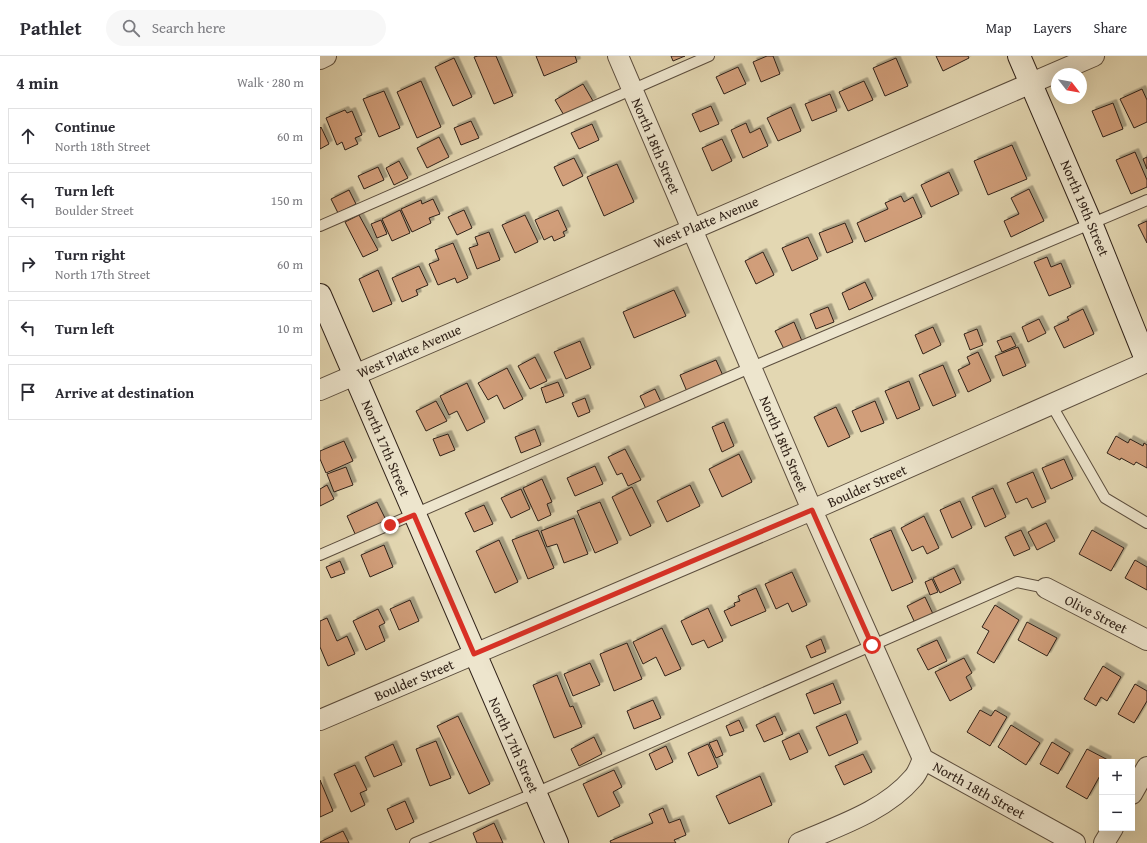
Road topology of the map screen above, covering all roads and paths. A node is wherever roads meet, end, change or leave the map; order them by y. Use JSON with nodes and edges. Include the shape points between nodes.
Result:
{"nodes":[{"id":1,"x":326,"y":56,"type":"edge"},
{"id":2,"x":618,"y":56,"type":"edge"},
{"id":3,"x":709,"y":56,"type":"edge"},
{"id":4,"x":1019,"y":56,"type":"edge"},
{"id":5,"x":1094,"y":56,"type":"edge"},
{"id":6,"x":320,"y":59,"type":"edge"},
{"id":7,"x":1032,"y":83,"type":"junction"},
{"id":8,"x":632,"y":90,"type":"junction"},
{"id":9,"x":1147,"y":200,"type":"edge"},
{"id":10,"x":1092,"y":222,"type":"junction"},
{"id":11,"x":320,"y":226,"type":"edge"},
{"id":12,"x":692,"y":229,"type":"junction"},
{"id":13,"x":320,"y":295,"type":"edge"},
{"id":14,"x":1147,"y":362,"type":"edge"},
{"id":15,"x":751,"y":368,"type":"junction"},
{"id":16,"x":354,"y":375,"type":"junction"},
{"id":17,"x":320,"y":390,"type":"edge"},
{"id":18,"x":1051,"y":404,"type":"junction"},
{"id":19,"x":812,"y":510,"type":"junction"},
{"id":20,"x":414,"y":515,"type":"junction"},
{"id":21,"x":1147,"y":523,"type":"edge"},
{"id":22,"x":320,"y":555,"type":"edge"},
{"id":23,"x":1046,"y":588,"type":"joint"},
{"id":24,"x":1147,"y":640,"type":"edge"},
{"id":25,"x":872,"y":645,"type":"junction"},
{"id":26,"x":474,"y":654,"type":"junction"},
{"id":27,"x":320,"y":720,"type":"edge"},
{"id":28,"x":923,"y":759,"type":"junction"},
{"id":29,"x":1147,"y":767,"type":"edge"},
{"id":30,"x":1135,"y":789,"type":"edge"},
{"id":31,"x":535,"y":792,"type":"junction"},
{"id":32,"x":1111,"y":831,"type":"edge"},
{"id":33,"x":415,"y":843,"type":"edge"},
{"id":34,"x":557,"y":843,"type":"edge"},
{"id":35,"x":799,"y":843,"type":"edge"},
{"id":36,"x":1075,"y":843,"type":"edge"},
{"id":37,"x":1104,"y":843,"type":"edge"}],
"edges":[{"from":1,"to":6,"type":"street"},
{"from":2,"to":8,"type":"street","name":"North 18th Street"},
{"from":3,"to":8,"type":"lane"},
{"from":4,"to":7,"type":"street","name":"North 19th Street"},
{"from":5,"to":7,"type":"street","name":"West Platte Avenue"},
{"from":7,"to":10,"type":"street","name":"North 19th Street"},
{"from":7,"to":12,"type":"street","name":"West Platte Avenue"},
{"from":8,"to":11,"type":"lane"},
{"from":8,"to":12,"type":"street","name":"North 18th Street"},
{"from":9,"to":10,"type":"lane"},
{"from":10,"to":14,"type":"street","name":"North 19th Street"},
{"from":10,"to":15,"type":"lane"},
{"from":12,"to":15,"type":"street","name":"North 18th Street"},
{"from":12,"to":16,"type":"street","name":"West Platte Avenue"},
{"from":13,"to":16,"type":"street","name":"North 17th Street"},
{"from":14,"to":18,"type":"street","name":"Boulder Street"},
{"from":15,"to":19,"type":"street","name":"North 18th Street"},
{"from":15,"to":20,"type":"lane"},
{"from":16,"to":17,"type":"street","name":"West Platte Avenue"},
{"from":16,"to":20,"type":"street","name":"North 17th Street"},
{"from":18,"to":19,"type":"street","name":"Boulder Street"},
{"from":18,"to":21,"type":"lane","via":[[1105,498]]},
{"from":19,"to":25,"type":"street","name":"North 18th Street"},
{"from":19,"to":26,"type":"street","name":"Boulder Street"},
{"from":20,"to":22,"type":"lane"},
{"from":20,"to":26,"type":"street","name":"North 17th Street"},
{"from":23,"to":24,"type":"street","name":"Olive Street"},
{"from":23,"to":25,"type":"lane","via":[[1017,582]]},
{"from":25,"to":28,"type":"street","name":"North 18th Street"},
{"from":25,"to":31,"type":"lane"},
{"from":26,"to":27,"type":"street","name":"Boulder Street"},
{"from":26,"to":31,"type":"street","name":"North 17th Street"},
{"from":28,"to":35,"type":"street","via":[[914,777],[884,802],[864,815]]},
{"from":28,"to":36,"type":"street","name":"North 18th Street"},
{"from":29,"to":30,"type":"street"},
{"from":31,"to":33,"type":"lane"},
{"from":31,"to":34,"type":"street","name":"North 17th Street"},
{"from":32,"to":37,"type":"street"}]}
